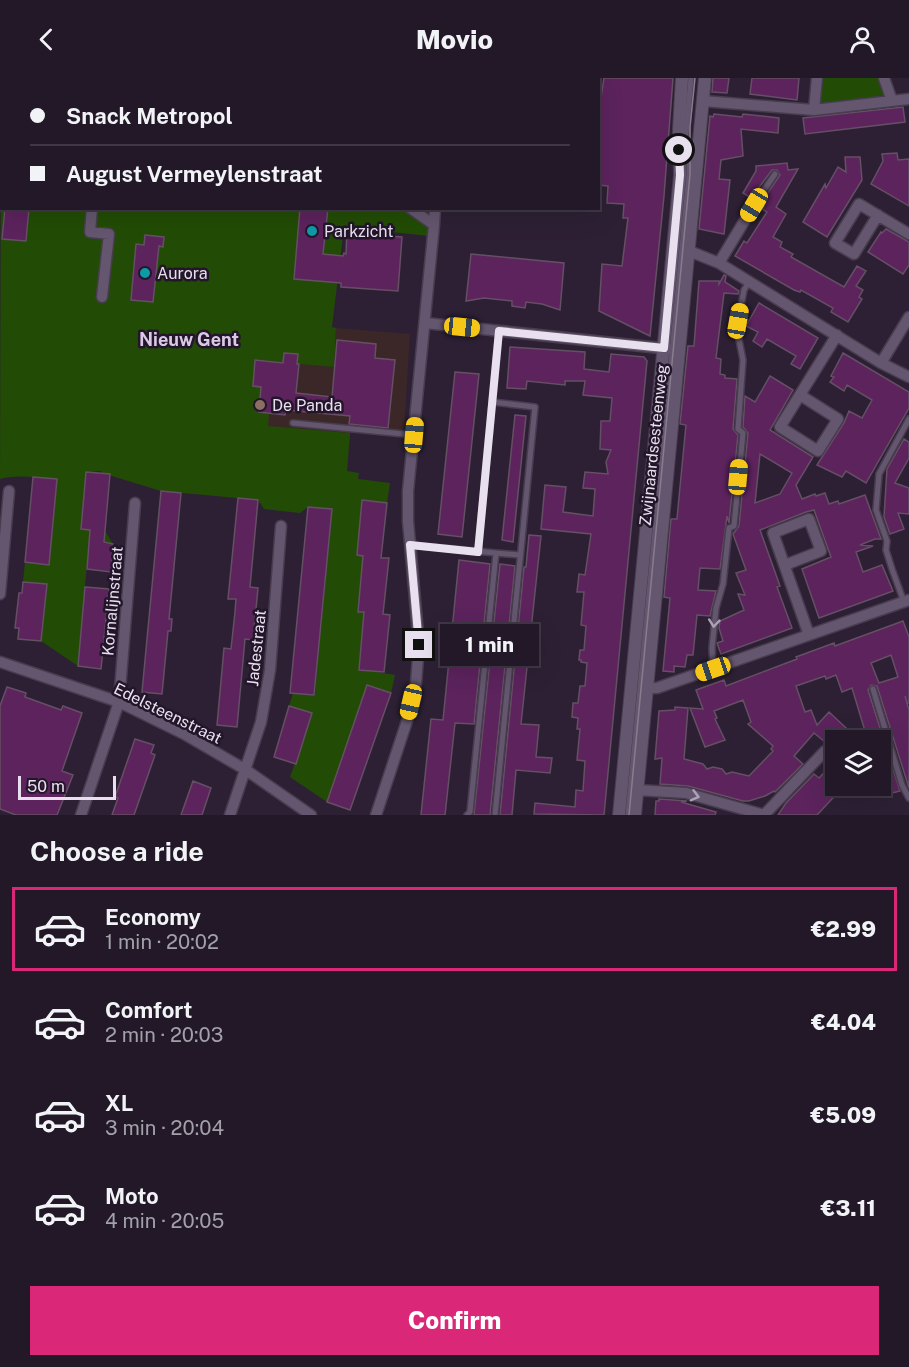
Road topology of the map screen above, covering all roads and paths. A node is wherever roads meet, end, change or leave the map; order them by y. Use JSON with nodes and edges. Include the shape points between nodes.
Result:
{"nodes":[{"id":1,"x":682,"y":78,"type":"edge"},
{"id":2,"x":692,"y":78,"type":"edge"},
{"id":3,"x":705,"y":78,"type":"edge"},
{"id":4,"x":817,"y":78,"type":"edge"},
{"id":5,"x":884,"y":78,"type":"edge"},
{"id":6,"x":909,"y":99,"type":"edge"},
{"id":7,"x":703,"y":101,"type":"junction"},
{"id":8,"x":892,"y":101,"type":"junction"},
{"id":9,"x":814,"y":110,"type":"junction"},
{"id":10,"x":775,"y":174,"type":"dead end"},
{"id":11,"x":754,"y":205,"type":"joint"},
{"id":12,"x":92,"y":210,"type":"edge"},
{"id":13,"x":413,"y":210,"type":"edge"},
{"id":14,"x":435,"y":210,"type":"edge"},
{"id":15,"x":878,"y":215,"type":"junction"},
{"id":16,"x":434,"y":225,"type":"junction"},
{"id":17,"x":909,"y":234,"type":"edge"},
{"id":18,"x":688,"y":251,"type":"junction"},
{"id":19,"x":719,"y":263,"type":"junction"},
{"id":20,"x":749,"y":282,"type":"junction"},
{"id":21,"x":102,"y":297,"type":"dead end"},
{"id":22,"x":909,"y":317,"type":"edge"},
{"id":23,"x":425,"y":323,"type":"junction"},
{"id":24,"x":499,"y":331,"type":"junction"},
{"id":25,"x":837,"y":336,"type":"junction"},
{"id":26,"x":664,"y":348,"type":"junction"},
{"id":27,"x":679,"y":350,"type":"junction"},
{"id":28,"x":881,"y":363,"type":"junction"},
{"id":29,"x":909,"y":377,"type":"edge"},
{"id":30,"x":800,"y":395,"type":"junction"},
{"id":31,"x":492,"y":402,"type":"junction"},
{"id":32,"x":909,"y":419,"type":"edge"},
{"id":33,"x":293,"y":423,"type":"dead end"},
{"id":34,"x":414,"y":435,"type":"junction"},
{"id":35,"x":9,"y":491,"type":"dead end"},
{"id":36,"x":135,"y":503,"type":"dead end"},
{"id":37,"x":281,"y":526,"type":"dead end"},
{"id":38,"x":410,"y":545,"type":"junction"},
{"id":39,"x":478,"y":552,"type":"junction"},
{"id":40,"x":496,"y":553,"type":"junction"},
{"id":41,"x":520,"y":555,"type":"junction"},
{"id":42,"x":785,"y":565,"type":"junction"},
{"id":43,"x":0,"y":594,"type":"edge"},
{"id":44,"x":906,"y":601,"type":"edge"},
{"id":45,"x":809,"y":635,"type":"junction"},
{"id":46,"x":0,"y":662,"type":"edge"},
{"id":47,"x":713,"y":669,"type":"junction"},
{"id":48,"x":647,"y":688,"type":"junction"},
{"id":49,"x":873,"y":689,"type":"dead end"},
{"id":50,"x":119,"y":702,"type":"junction"},
{"id":51,"x":825,"y":751,"type":"dead end"},
{"id":52,"x":246,"y":770,"type":"junction"},
{"id":53,"x":637,"y":790,"type":"junction"},
{"id":54,"x":909,"y":798,"type":"edge"},
{"id":55,"x":81,"y":815,"type":"edge"},
{"id":56,"x":230,"y":815,"type":"edge"},
{"id":57,"x":311,"y":815,"type":"edge"},
{"id":58,"x":376,"y":815,"type":"edge"},
{"id":59,"x":467,"y":815,"type":"edge"},
{"id":60,"x":495,"y":815,"type":"edge"},
{"id":61,"x":619,"y":815,"type":"edge"},
{"id":62,"x":626,"y":815,"type":"edge"},
{"id":63,"x":635,"y":815,"type":"edge"},
{"id":64,"x":764,"y":815,"type":"edge"}],
"edges":[{"from":1,"to":26,"type":"street","name":"Zwijnaardsesteenweg","via":[[680,175]]},
{"from":2,"to":62,"type":"lane","via":[[687,139],[689,174]]},
{"from":3,"to":7,"type":"street","name":"Zwijnaardsesteenweg"},
{"from":4,"to":9,"type":"street"},
{"from":5,"to":8,"type":"street"},
{"from":6,"to":8,"type":"street"},
{"from":7,"to":9,"type":"street"},
{"from":7,"to":18,"type":"street","name":"Zwijnaardsesteenweg"},
{"from":8,"to":9,"type":"street"},
{"from":10,"to":11,"type":"lane"},
{"from":11,"to":19,"type":"street"},
{"from":12,"to":21,"type":"street","via":[[90,232],[109,234]]},
{"from":13,"to":16,"type":"street"},
{"from":14,"to":16,"type":"street"},
{"from":15,"to":15,"type":"street","via":[[854,254],[835,243],[859,204]]},
{"from":15,"to":17,"type":"street"},
{"from":16,"to":23,"type":"street"},
{"from":18,"to":19,"type":"street"},
{"from":18,"to":27,"type":"street","name":"Zwijnaardsesteenweg"},
{"from":19,"to":20,"type":"street"},
{"from":20,"to":25,"type":"street"},
{"from":20,"to":47,"type":"lane","one_way":true,"via":[[738,321],[743,360],[738,429],[742,433],[734,526],[729,528],[716,608]]},
{"from":22,"to":28,"type":"street"},
{"from":23,"to":24,"type":"street"},
{"from":23,"to":34,"type":"street"},
{"from":24,"to":26,"type":"street"},
{"from":24,"to":31,"type":"lane"},
{"from":25,"to":28,"type":"street"},
{"from":25,"to":30,"type":"street"},
{"from":26,"to":27,"type":"street"},
{"from":26,"to":61,"type":"street","name":"Zwijnaardsesteenweg"},
{"from":27,"to":48,"type":"street","name":"Zwijnaardsesteenweg"},
{"from":28,"to":29,"type":"street"},
{"from":30,"to":30,"type":"street","via":[[780,427],[818,451],[838,419]]},
{"from":31,"to":39,"type":"lane"},
{"from":31,"to":41,"type":"lane","via":[[535,407]]},
{"from":32,"to":44,"type":"lane","via":[[879,474],[876,510],[892,569]]},
{"from":33,"to":34,"type":"lane"},
{"from":34,"to":38,"type":"street","via":[[408,491]]},
{"from":35,"to":43,"type":"street"},
{"from":36,"to":50,"type":"street","name":"Kornalijnstraat"},
{"from":37,"to":52,"type":"street","name":"Jadestraat","via":[[270,670],[261,722]]},
{"from":38,"to":39,"type":"lane"},
{"from":38,"to":58,"type":"street","via":[[419,645],[416,683]]},
{"from":39,"to":40,"type":"lane"},
{"from":40,"to":41,"type":"lane"},
{"from":40,"to":59,"type":"lane"},
{"from":41,"to":60,"type":"lane"},
{"from":42,"to":42,"type":"street","via":[[821,551],[809,519],[773,533]]},
{"from":42,"to":45,"type":"street"},
{"from":44,"to":45,"type":"street"},
{"from":45,"to":47,"type":"street"},
{"from":46,"to":50,"type":"street","name":"Edelsteenstraat"},
{"from":47,"to":48,"type":"street"},
{"from":48,"to":53,"type":"street","name":"Zwijnaardsesteenweg"},
{"from":49,"to":54,"type":"lane"},
{"from":50,"to":52,"type":"street","name":"Edelsteenstraat"},
{"from":50,"to":55,"type":"street","name":"Kornalijnstraat"},
{"from":51,"to":64,"type":"street"},
{"from":52,"to":56,"type":"street","name":"Jadestraat"},
{"from":52,"to":57,"type":"street","name":"Edelsteenstraat"},
{"from":53,"to":63,"type":"street","name":"Zwijnaardsesteenweg"},
{"from":53,"to":64,"type":"street","one_way":true,"via":[[686,793]]}]}
